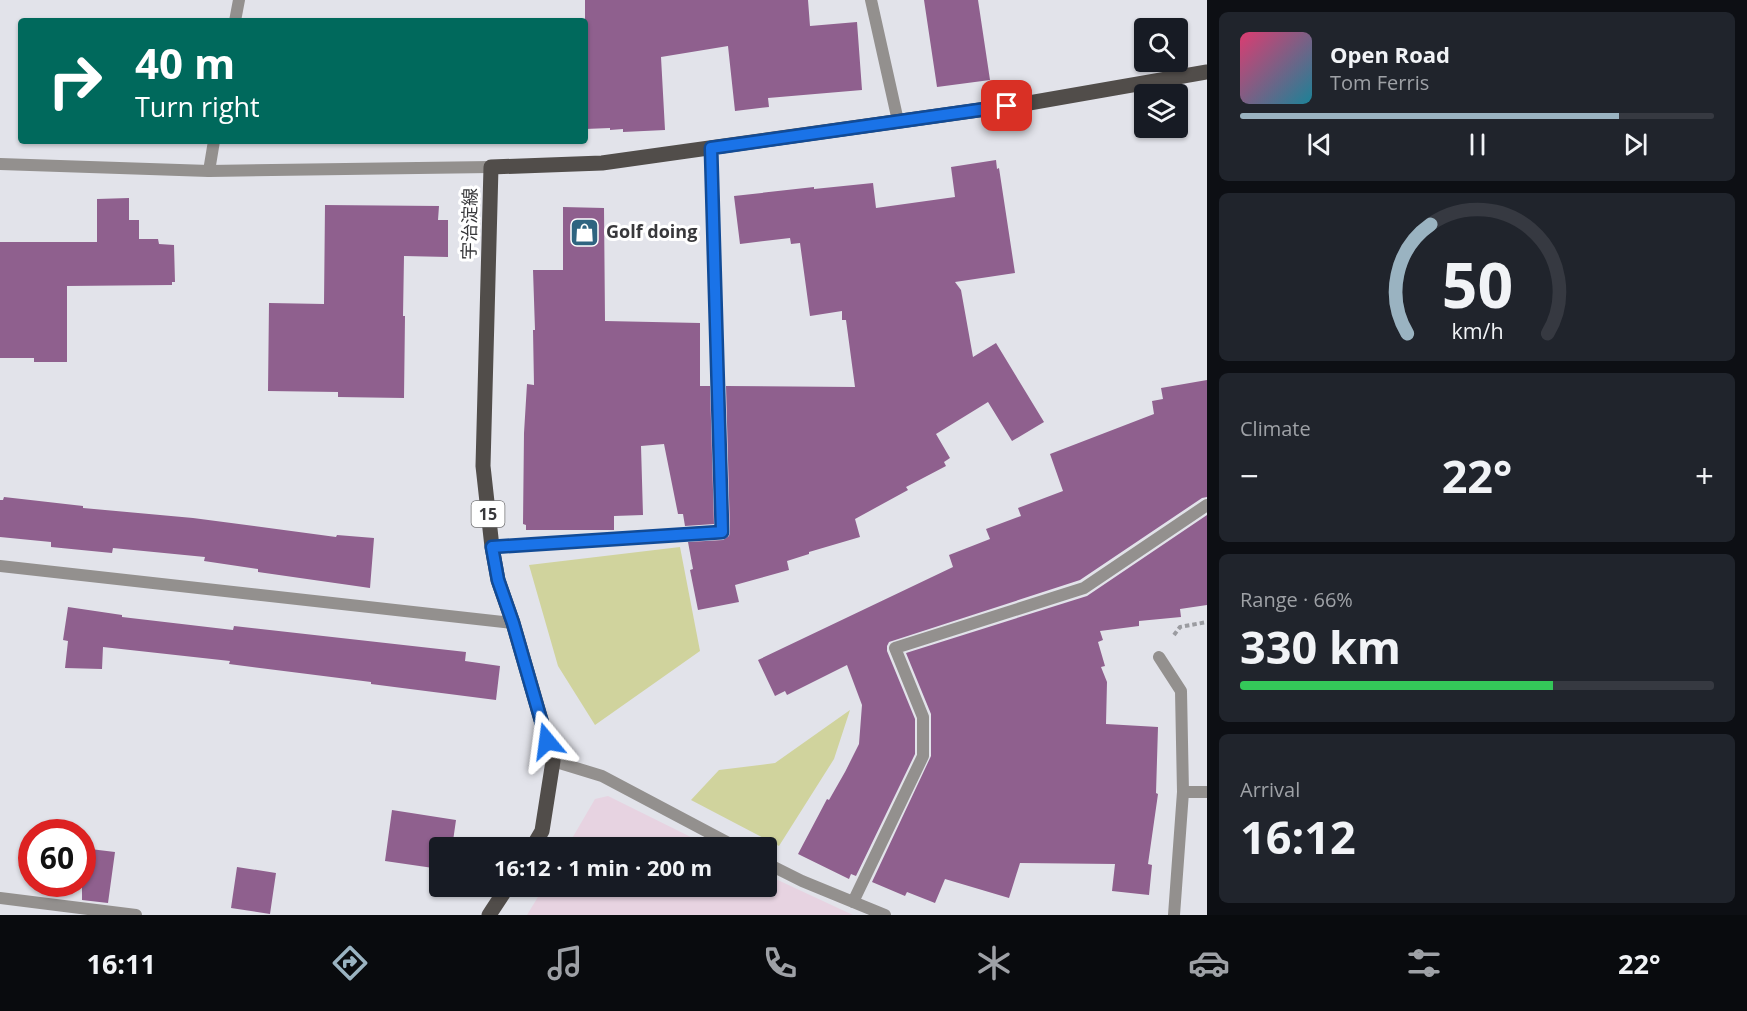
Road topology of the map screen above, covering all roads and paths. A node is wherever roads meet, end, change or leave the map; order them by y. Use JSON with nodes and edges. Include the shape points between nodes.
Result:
{"nodes":[{"id":1,"x":239,"y":0,"type":"edge"},
{"id":2,"x":871,"y":0,"type":"edge"},
{"id":3,"x":236,"y":18,"type":"edge"},
{"id":4,"x":1207,"y":72,"type":"edge"},
{"id":5,"x":898,"y":121,"type":"junction"},
{"id":6,"x":214,"y":144,"type":"edge"},
{"id":7,"x":711,"y":148,"type":"junction"},
{"id":8,"x":0,"y":164,"type":"edge"},
{"id":9,"x":490,"y":167,"type":"junction"},
{"id":10,"x":209,"y":171,"type":"junction"},
{"id":11,"x":1207,"y":505,"type":"edge"},
{"id":12,"x":492,"y":547,"type":"junction"},
{"id":13,"x":0,"y":566,"type":"edge"},
{"id":14,"x":1207,"y":622,"type":"edge"},
{"id":15,"x":513,"y":623,"type":"junction"},
{"id":16,"x":1159,"y":657,"type":"joint"},
{"id":17,"x":553,"y":761,"type":"junction"},
{"id":18,"x":1183,"y":792,"type":"junction"},
{"id":19,"x":1207,"y":792,"type":"edge"},
{"id":20,"x":538,"y":837,"type":"edge"},
{"id":21,"x":717,"y":837,"type":"edge"},
{"id":22,"x":777,"y":868,"type":"edge"},
{"id":23,"x":501,"y":897,"type":"edge"},
{"id":24,"x":0,"y":898,"type":"edge"},
{"id":25,"x":853,"y":902,"type":"junction"},
{"id":26,"x":136,"y":915,"type":"edge"},
{"id":27,"x":489,"y":915,"type":"edge"},
{"id":28,"x":885,"y":915,"type":"edge"},
{"id":29,"x":1174,"y":915,"type":"edge"}],
"edges":[{"from":1,"to":3,"type":"street"},
{"from":2,"to":5,"type":"street"},
{"from":4,"to":5,"type":"main road","name":"宇治淀線"},
{"from":5,"to":7,"type":"main road","name":"宇治淀線"},
{"from":6,"to":10,"type":"street"},
{"from":7,"to":9,"type":"main road","name":"宇治淀線","via":[[602,163]]},
{"from":7,"to":12,"type":"street","via":[[722,532]]},
{"from":8,"to":10,"type":"street"},
{"from":9,"to":10,"type":"street"},
{"from":9,"to":12,"type":"main road","name":"宇治淀線","number":"15","via":[[483,466]]},
{"from":11,"to":25,"type":"street","via":[[1084,588],[895,648],[923,717],[923,756]]},
{"from":12,"to":15,"type":"main road","name":"宇治淀線","number":"15","via":[[498,580]]},
{"from":13,"to":15,"type":"street"},
{"from":14,"to":16,"type":"path","via":[[1180,627]]},
{"from":15,"to":17,"type":"main road","name":"宇治淀線","number":"15"},
{"from":16,"to":18,"type":"street","via":[[1182,692]]},
{"from":17,"to":20,"type":"main road","name":"宇治淀線","number":"15"},
{"from":17,"to":21,"type":"street","via":[[602,776]]},
{"from":18,"to":19,"type":"street"},
{"from":18,"to":29,"type":"street"},
{"from":22,"to":25,"type":"street"},
{"from":23,"to":27,"type":"main road"},
{"from":24,"to":26,"type":"street"},
{"from":25,"to":28,"type":"street"}]}
